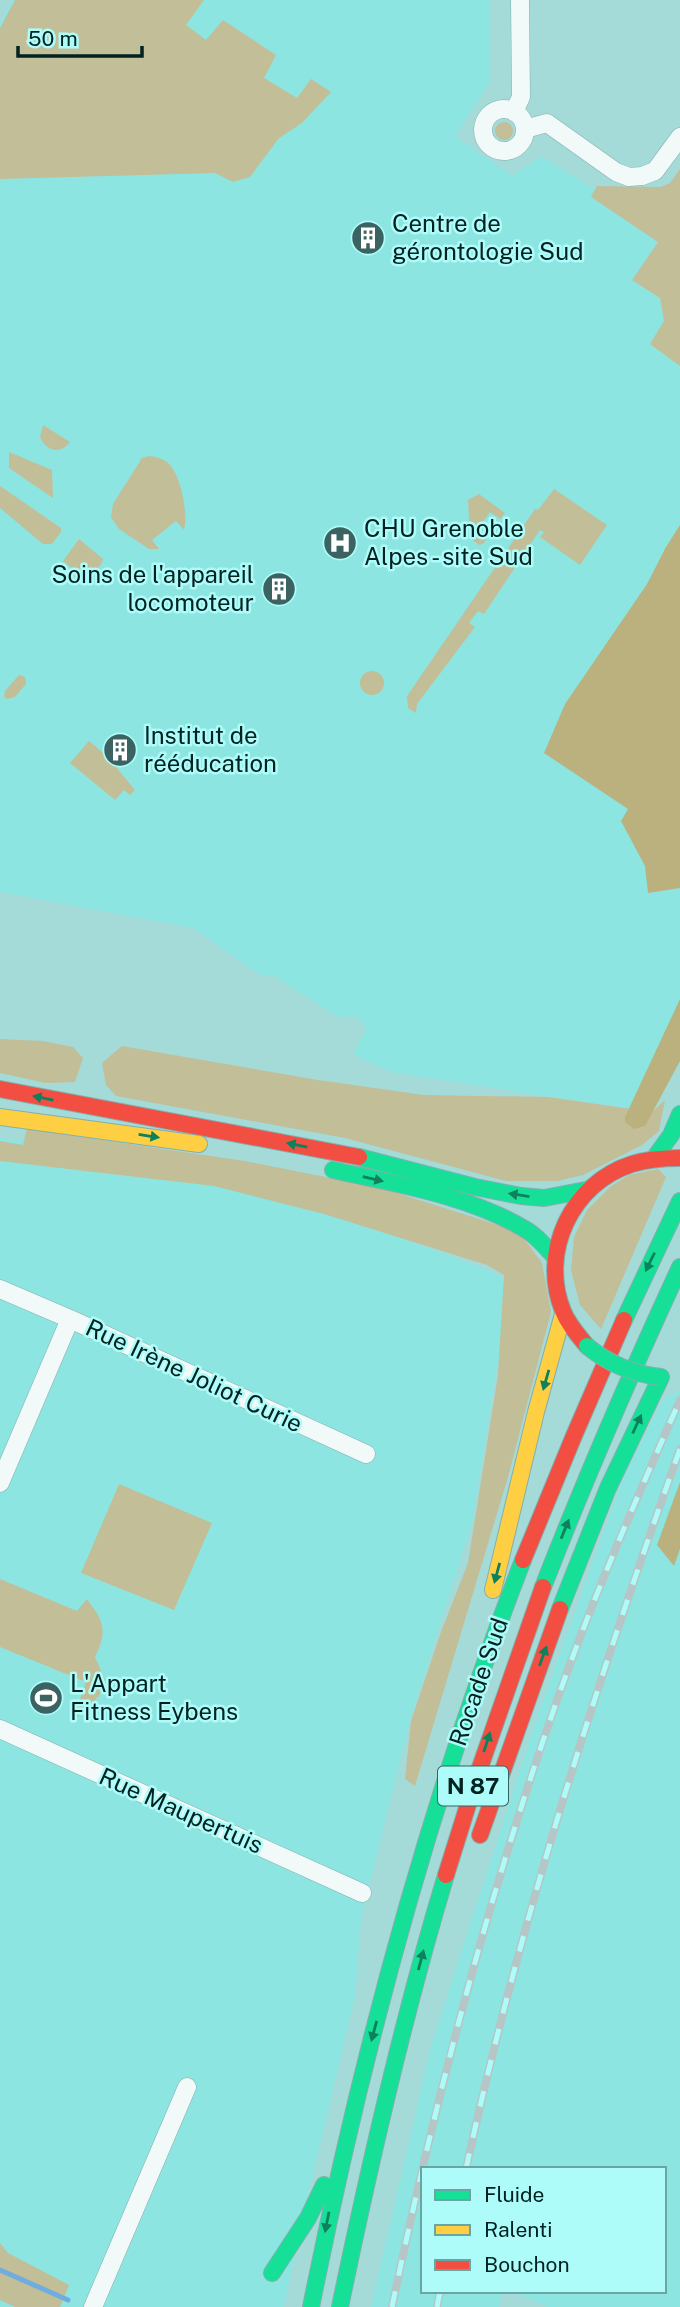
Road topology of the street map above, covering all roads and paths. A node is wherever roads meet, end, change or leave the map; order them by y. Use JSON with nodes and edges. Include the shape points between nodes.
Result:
{"nodes":[{"id":1,"x":520,"y":0,"type":"edge"},
{"id":2,"x":514,"y":112,"type":"junction"},
{"id":3,"x":525,"y":128,"type":"junction"},
{"id":4,"x":680,"y":137,"type":"edge"},
{"id":5,"x":0,"y":1089,"type":"edge"},
{"id":6,"x":680,"y":1114,"type":"edge"},
{"id":7,"x":0,"y":1117,"type":"edge"},
{"id":8,"x":217,"y":1147,"type":"dead end"},
{"id":9,"x":655,"y":1157,"type":"junction"},
{"id":10,"x":679,"y":1158,"type":"edge"},
{"id":11,"x":323,"y":1168,"type":"dead end"},
{"id":12,"x":586,"y":1190,"type":"junction"},
{"id":13,"x":680,"y":1201,"type":"edge"},
{"id":14,"x":555,"y":1257,"type":"junction"},
{"id":15,"x":680,"y":1267,"type":"edge"},
{"id":16,"x":0,"y":1289,"type":"edge"},
{"id":17,"x":564,"y":1314,"type":"junction"},
{"id":18,"x":70,"y":1319,"type":"junction"},
{"id":19,"x":366,"y":1454,"type":"dead end"},
{"id":20,"x":0,"y":1483,"type":"edge"},
{"id":21,"x":0,"y":1729,"type":"edge"},
{"id":22,"x":424,"y":1847,"type":"junction"},
{"id":23,"x":473,"y":1856,"type":"dead end"},
{"id":24,"x":362,"y":1893,"type":"dead end"},
{"id":25,"x":443,"y":1941,"type":"dead end"},
{"id":26,"x":187,"y":2087,"type":"dead end"},
{"id":27,"x":347,"y":2132,"type":"junction"},
{"id":28,"x":374,"y":2145,"type":"junction"},
{"id":29,"x":272,"y":2273,"type":"dead end"},
{"id":30,"x":93,"y":2307,"type":"edge"},
{"id":31,"x":311,"y":2307,"type":"edge"},
{"id":32,"x":340,"y":2307,"type":"edge"}],
"edges":[{"from":1,"to":2,"type":"street","via":[[521,97]]},
{"from":2,"to":3,"type":"street"},
{"from":2,"to":3,"type":"street","via":[[501,110],[489,117],[484,129],[487,142],[498,150],[511,150],[522,142]]},
{"from":3,"to":4,"type":"street","via":[[547,123],[629,177],[655,171]]},
{"from":12,"to":5,"type":"main road","one_way":true,"via":[[544,1198],[521,1196],[371,1159]]},
{"from":6,"to":9,"type":"main road"},
{"from":7,"to":8,"type":"main road","one_way":true},
{"from":9,"to":10,"type":"main road"},
{"from":9,"to":12,"type":"main road","via":[[617,1170]]},
{"from":11,"to":14,"type":"main road","one_way":true,"via":[[431,1192],[495,1214],[530,1232]]},
{"from":12,"to":14,"type":"main road","via":[[562,1229]]},
{"from":13,"to":22,"type":"main road","name":"Rocade Sud","number":"N 87","one_way":true,"via":[[610,1348],[550,1492],[488,1652]]},
{"from":14,"to":17,"type":"main road"},
{"from":28,"to":15,"type":"main road","name":"Rocade Sud","number":"N 87","one_way":true,"via":[[428,1932],[504,1690],[598,1449]]},
{"from":16,"to":18,"type":"street"},
{"from":17,"to":22,"type":"main road","one_way":true},
{"from":23,"to":17,"type":"main road","one_way":true,"bridge":true,"via":[[540,1663],[615,1473],[668,1377],[622,1370],[598,1356]]},
{"from":18,"to":19,"type":"street","name":"Rue Irène Joliot Curie"},
{"from":18,"to":20,"type":"street","name":"Rue Irène Joliot Curie"},
{"from":21,"to":24,"type":"street","name":"Rue Maupertuis"},
{"from":22,"to":27,"type":"main road","name":"Rocade Sud","number":"N 87","one_way":true},
{"from":25,"to":28,"type":"main road"},
{"from":26,"to":30,"type":"street"},
{"from":27,"to":29,"type":"main road","via":[[311,2211]]},
{"from":27,"to":31,"type":"main road","name":"Rocade Sud","number":"N 87","one_way":true},
{"from":28,"to":32,"type":"main road","name":"Rocade Sud","number":"N 87"}]}
